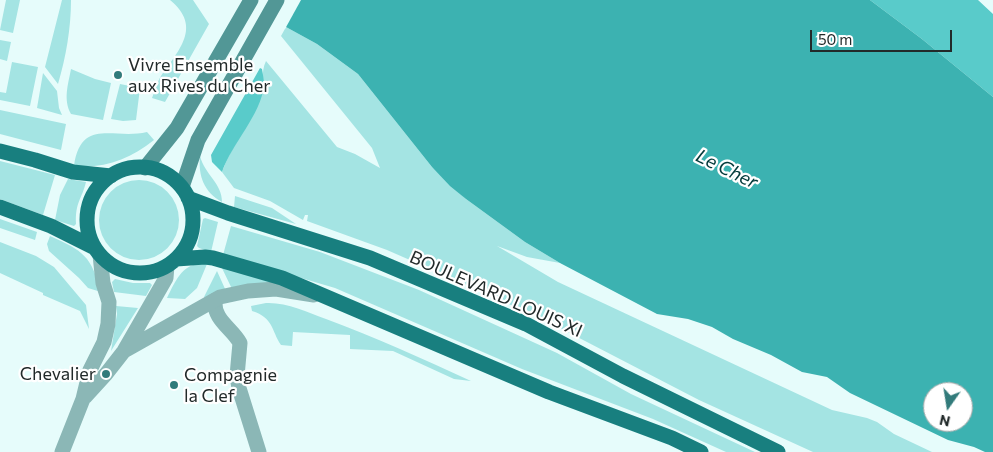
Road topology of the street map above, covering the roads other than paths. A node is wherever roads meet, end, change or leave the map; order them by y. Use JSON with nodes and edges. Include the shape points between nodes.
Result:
{"nodes":[{"id":1,"x":251,"y":0,"type":"edge"},
{"id":2,"x":277,"y":0,"type":"edge"},
{"id":3,"x":0,"y":151,"type":"edge"},
{"id":4,"x":145,"y":168,"type":"junction"},
{"id":5,"x":111,"y":176,"type":"junction"},
{"id":6,"x":185,"y":193,"type":"junction"},
{"id":7,"x":0,"y":207,"type":"edge"},
{"id":8,"x":97,"y":252,"type":"junction"},
{"id":9,"x":172,"y":262,"type":"junction"},
{"id":10,"x":215,"y":300,"type":"junction"},
{"id":11,"x":337,"y":300,"type":"junction"},
{"id":12,"x":124,"y":351,"type":"junction"},
{"id":13,"x":84,"y":398,"type":"junction"},
{"id":14,"x":62,"y":452,"type":"edge"},
{"id":15,"x":259,"y":452,"type":"edge"},
{"id":16,"x":701,"y":452,"type":"edge"},
{"id":17,"x":778,"y":452,"type":"edge"}],
"edges":[{"from":1,"to":4,"type":"main road","via":[[177,128]]},
{"from":2,"to":6,"type":"main road","via":[[198,140]]},
{"from":3,"to":5,"type":"main road","via":[[73,172]]},
{"from":4,"to":5,"type":"main road","via":[[128,169]]},
{"from":4,"to":6,"type":"main road","via":[[171,178]]},
{"from":5,"to":8,"type":"main road","via":[[98,188],[89,205],[88,232]]},
{"from":6,"to":9,"type":"main road","via":[[192,208],[192,230],[183,251]]},
{"from":6,"to":17,"type":"main road","name":"BOULEVARD LOUIS XI","via":[[228,213],[370,258],[526,324]]},
{"from":7,"to":8,"type":"main road","via":[[51,226]]},
{"from":8,"to":9,"type":"main road","via":[[111,265],[139,274],[154,272]]},
{"from":8,"to":13,"type":"street","via":[[110,313],[104,342],[90,370]]},
{"from":9,"to":11,"type":"main road","via":[[205,257],[282,278]]},
{"from":9,"to":12,"type":"street"},
{"from":10,"to":11,"type":"street","via":[[248,291],[276,289]]},
{"from":10,"to":12,"type":"street"},
{"from":10,"to":15,"type":"street","via":[[219,318],[239,340],[239,388]]},
{"from":11,"to":16,"type":"main road","via":[[549,392]]},
{"from":12,"to":13,"type":"street"},
{"from":13,"to":14,"type":"street"}]}
